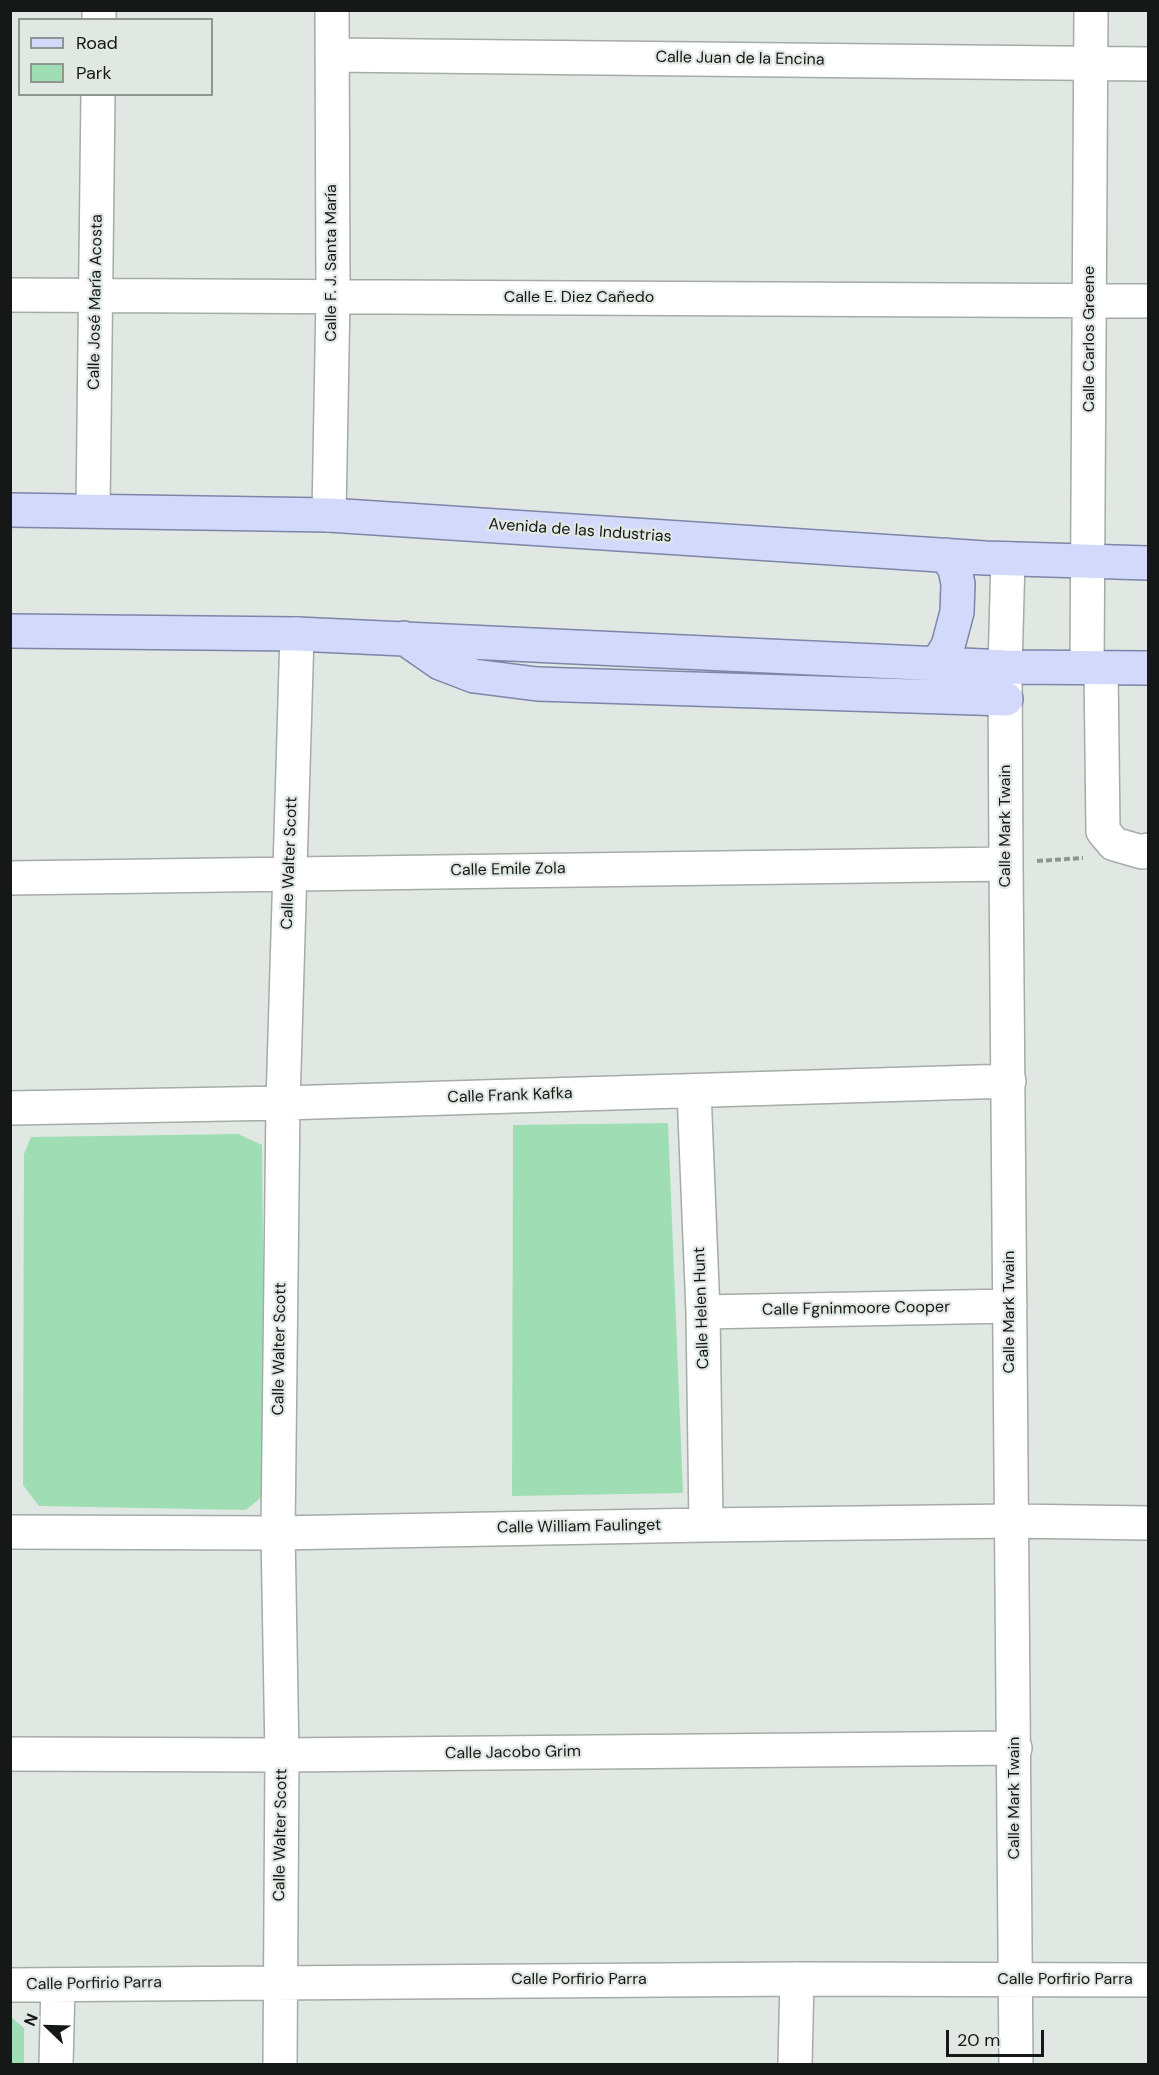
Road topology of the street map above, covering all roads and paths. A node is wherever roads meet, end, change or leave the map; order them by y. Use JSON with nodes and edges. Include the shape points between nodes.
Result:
{"nodes":[{"id":1,"x":332,"y":10,"type":"edge"},
{"id":2,"x":1091,"y":10,"type":"edge"},
{"id":3,"x":332,"y":55,"type":"junction"},
{"id":4,"x":1091,"y":63,"type":"junction"},
{"id":5,"x":1149,"y":64,"type":"edge"},
{"id":6,"x":98,"y":96,"type":"edge"},
{"id":7,"x":10,"y":295,"type":"edge"},
{"id":8,"x":96,"y":295,"type":"junction"},
{"id":9,"x":333,"y":297,"type":"junction"},
{"id":10,"x":1091,"y":301,"type":"junction"},
{"id":11,"x":1149,"y":301,"type":"edge"},
{"id":12,"x":93,"y":509,"type":"junction"},
{"id":13,"x":10,"y":510,"type":"edge"},
{"id":14,"x":329,"y":515,"type":"junction"},
{"id":15,"x":946,"y":555,"type":"junction"},
{"id":16,"x":1008,"y":559,"type":"junction"},
{"id":17,"x":1089,"y":563,"type":"junction"},
{"id":18,"x":1149,"y":563,"type":"edge"},
{"id":19,"x":10,"y":630,"type":"edge"},
{"id":20,"x":297,"y":634,"type":"junction"},
{"id":21,"x":404,"y":638,"type":"junction"},
{"id":22,"x":938,"y":662,"type":"junction"},
{"id":23,"x":1005,"y":666,"type":"junction"},
{"id":24,"x":1094,"y":668,"type":"junction"},
{"id":25,"x":1149,"y":668,"type":"edge"},
{"id":26,"x":1006,"y":699,"type":"junction"},
{"id":27,"x":1114,"y":844,"type":"junction"},
{"id":28,"x":1149,"y":850,"type":"edge"},
{"id":29,"x":1006,"y":864,"type":"junction"},
{"id":30,"x":289,"y":872,"type":"junction"},
{"id":31,"x":10,"y":878,"type":"edge"},
{"id":32,"x":1010,"y":1081,"type":"junction"},
{"id":33,"x":694,"y":1091,"type":"junction"},
{"id":34,"x":283,"y":1103,"type":"junction"},
{"id":35,"x":10,"y":1108,"type":"edge"},
{"id":36,"x":1010,"y":1306,"type":"junction"},
{"id":37,"x":703,"y":1312,"type":"junction"},
{"id":38,"x":1012,"y":1521,"type":"junction"},
{"id":39,"x":1149,"y":1523,"type":"edge"},
{"id":40,"x":706,"y":1525,"type":"junction"},
{"id":41,"x":10,"y":1532,"type":"edge"},
{"id":42,"x":278,"y":1533,"type":"junction"},
{"id":43,"x":1015,"y":1748,"type":"junction"},
{"id":44,"x":10,"y":1754,"type":"edge"},
{"id":45,"x":282,"y":1755,"type":"junction"},
{"id":46,"x":796,"y":1979,"type":"junction"},
{"id":47,"x":1016,"y":1980,"type":"junction"},
{"id":48,"x":1149,"y":1980,"type":"edge"},
{"id":49,"x":280,"y":1982,"type":"junction"},
{"id":50,"x":10,"y":1985,"type":"edge"},
{"id":51,"x":57,"y":1985,"type":"junction"},
{"id":52,"x":56,"y":2064,"type":"edge"},
{"id":53,"x":280,"y":2064,"type":"edge"},
{"id":54,"x":795,"y":2064,"type":"edge"},
{"id":55,"x":1016,"y":2064,"type":"edge"}],
"edges":[{"from":1,"to":3,"type":"street","name":"Calle F. J. Santa María"},
{"from":2,"to":4,"type":"street","name":"Calle Carlos Greene"},
{"from":3,"to":4,"type":"street","name":"Calle Juan de la Encina"},
{"from":3,"to":9,"type":"street","name":"Calle F. J. Santa María"},
{"from":4,"to":5,"type":"street","name":"Calle Juan de la Encina"},
{"from":4,"to":10,"type":"street","name":"Calle Carlos Greene"},
{"from":6,"to":8,"type":"street","name":"Calle José María Acosta"},
{"from":7,"to":8,"type":"street","name":"Calle E. Diez Cañedo"},
{"from":8,"to":9,"type":"street","name":"Calle E. Diez Cañedo"},
{"from":8,"to":12,"type":"street","name":"Calle José María Acosta"},
{"from":9,"to":10,"type":"street","name":"Calle E. Diez Cañedo"},
{"from":9,"to":14,"type":"street","name":"Calle F. J. Santa María"},
{"from":10,"to":11,"type":"street","name":"Calle E. Diez Cañedo"},
{"from":10,"to":17,"type":"street","name":"Calle Carlos Greene"},
{"from":12,"to":13,"type":"main road","name":"Avenida de las Industrias"},
{"from":12,"to":14,"type":"main road","name":"Avenida de las Industrias"},
{"from":14,"to":15,"type":"main road","name":"Avenida de las Industrias"},
{"from":15,"to":16,"type":"main road","name":"Avenida de las Industrias"},
{"from":15,"to":22,"type":"main road","via":[[958,584],[957,612],[948,646]]},
{"from":16,"to":17,"type":"main road","name":"Avenida de las Industrias"},
{"from":16,"to":23,"type":"street","name":"Calle Mark Twain"},
{"from":17,"to":18,"type":"main road","name":"Avenida de las Industrias"},
{"from":17,"to":24,"type":"street","name":"Calle Carlos Greene"},
{"from":19,"to":20,"type":"main road"},
{"from":20,"to":21,"type":"main road"},
{"from":20,"to":30,"type":"street","name":"Calle Walter Scott"},
{"from":21,"to":22,"type":"main road"},
{"from":21,"to":26,"type":"main road","via":[[440,663],[474,676],[537,684]]},
{"from":22,"to":23,"type":"main road"},
{"from":23,"to":24,"type":"main road"},
{"from":23,"to":26,"type":"street","name":"Calle Mark Twain"},
{"from":24,"to":25,"type":"main road"},
{"from":24,"to":27,"type":"street","name":"Calle Carlos Greene","via":[[1103,831]]},
{"from":26,"to":29,"type":"street","name":"Calle Mark Twain"},
{"from":27,"to":28,"type":"street","via":[[1142,852]]},
{"from":27,"to":29,"type":"path","via":[[1090,857]]},
{"from":29,"to":30,"type":"street","name":"Calle Emile Zola"},
{"from":29,"to":32,"type":"street","name":"Calle Mark Twain"},
{"from":30,"to":31,"type":"street","name":"Calle Emile Zola"},
{"from":30,"to":34,"type":"street","name":"Calle Walter Scott"},
{"from":32,"to":33,"type":"street","name":"Calle Frank Kafka"},
{"from":32,"to":36,"type":"street","name":"Calle Mark Twain"},
{"from":33,"to":34,"type":"street","name":"Calle Frank Kafka"},
{"from":33,"to":37,"type":"street","name":"Calle Helen Hunt"},
{"from":34,"to":35,"type":"street","name":"Calle Frank Kafka"},
{"from":34,"to":42,"type":"street","name":"Calle Walter Scott"},
{"from":36,"to":37,"type":"street","name":"Calle Fgninmoore Cooper"},
{"from":36,"to":38,"type":"street","name":"Calle Mark Twain"},
{"from":37,"to":40,"type":"street","name":"Calle Helen Hunt"},
{"from":38,"to":39,"type":"street","name":"Calle William Faulinget"},
{"from":38,"to":40,"type":"street","name":"Calle William Faulinget"},
{"from":38,"to":43,"type":"street","name":"Calle Mark Twain"},
{"from":40,"to":42,"type":"street","name":"Calle William Faulinget"},
{"from":41,"to":42,"type":"street","name":"Calle William Faulinget"},
{"from":42,"to":45,"type":"street","name":"Calle Walter Scott"},
{"from":43,"to":45,"type":"street","name":"Calle Jacobo Grim"},
{"from":43,"to":47,"type":"street","name":"Calle Mark Twain"},
{"from":44,"to":45,"type":"street","name":"Calle Jacobo Grim"},
{"from":45,"to":49,"type":"street","name":"Calle Walter Scott"},
{"from":46,"to":47,"type":"street","name":"Calle Porfirio Parra"},
{"from":46,"to":49,"type":"street","name":"Calle Porfirio Parra"},
{"from":46,"to":54,"type":"street"},
{"from":47,"to":48,"type":"street","name":"Calle Porfirio Parra"},
{"from":47,"to":55,"type":"street","name":"Calle Mark Twain"},
{"from":49,"to":51,"type":"street","name":"Calle Porfirio Parra"},
{"from":49,"to":53,"type":"street","name":"Calle Walter Scott"},
{"from":50,"to":51,"type":"street","name":"Calle Porfirio Parra"},
{"from":51,"to":52,"type":"street"}]}
